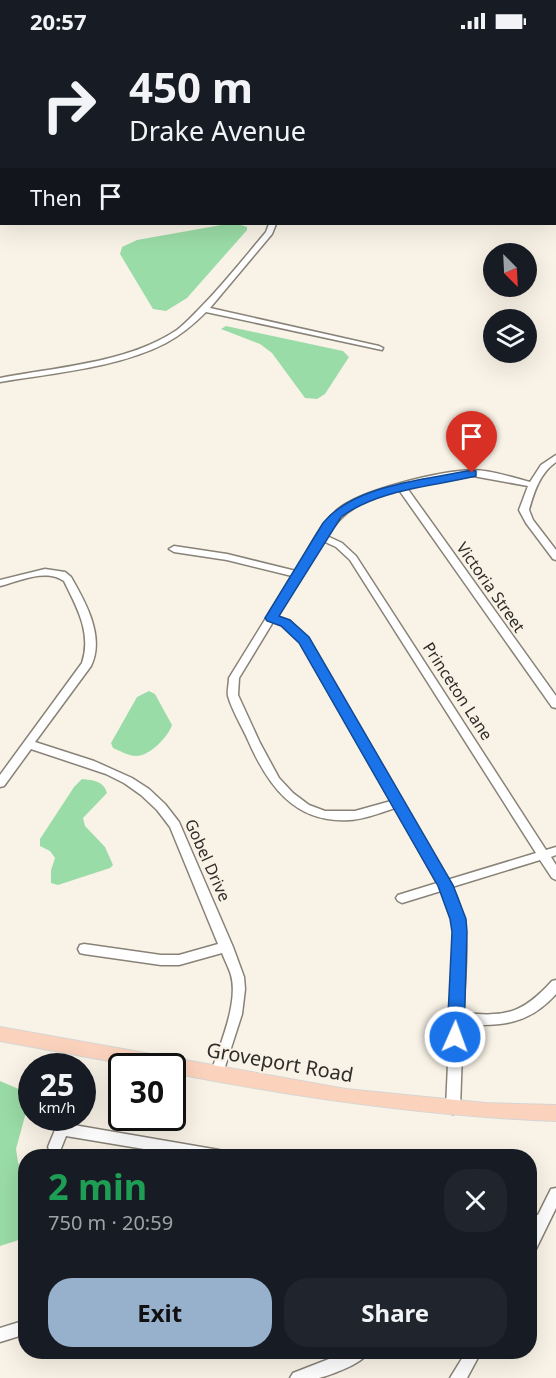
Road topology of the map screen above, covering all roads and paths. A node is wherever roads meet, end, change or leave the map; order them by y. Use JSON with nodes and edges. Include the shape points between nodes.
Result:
{"nodes":[{"id":1,"x":272,"y":225,"type":"edge"},
{"id":2,"x":204,"y":309,"type":"junction"},
{"id":3,"x":379,"y":348,"type":"dead end"},
{"id":4,"x":0,"y":380,"type":"edge"},
{"id":5,"x":556,"y":458,"type":"edge"},
{"id":6,"x":533,"y":485,"type":"junction"},
{"id":7,"x":402,"y":488,"type":"junction"},
{"id":8,"x":321,"y":537,"type":"junction"},
{"id":9,"x":174,"y":549,"type":"dead end"},
{"id":10,"x":556,"y":557,"type":"edge"},
{"id":11,"x":297,"y":574,"type":"junction"},
{"id":12,"x":0,"y":584,"type":"edge"},
{"id":13,"x":271,"y":618,"type":"junction"},
{"id":14,"x":556,"y":704,"type":"edge"},
{"id":15,"x":28,"y":744,"type":"junction"},
{"id":16,"x":0,"y":783,"type":"edge"},
{"id":17,"x":398,"y":803,"type":"junction"},
{"id":18,"x":556,"y":851,"type":"edge"},
{"id":19,"x":543,"y":855,"type":"junction"},
{"id":20,"x":556,"y":875,"type":"edge"},
{"id":21,"x":445,"y":885,"type":"junction"},
{"id":22,"x":402,"y":898,"type":"dead end"},
{"id":23,"x":227,"y":947,"type":"junction"},
{"id":24,"x":84,"y":949,"type":"dead end"},
{"id":25,"x":556,"y":985,"type":"edge"},
{"id":26,"x":456,"y":1018,"type":"junction"},
{"id":27,"x":0,"y":1034,"type":"edge"},
{"id":28,"x":217,"y":1073,"type":"junction"},
{"id":29,"x":453,"y":1108,"type":"junction"},
{"id":30,"x":556,"y":1113,"type":"edge"},
{"id":31,"x":96,"y":1130,"type":"edge"},
{"id":32,"x":61,"y":1131,"type":"edge"},
{"id":33,"x":55,"y":1147,"type":"dead end"},
{"id":34,"x":186,"y":1149,"type":"edge"},
{"id":35,"x":556,"y":1194,"type":"edge"},
{"id":36,"x":537,"y":1220,"type":"edge"},
{"id":37,"x":18,"y":1329,"type":"edge"},
{"id":38,"x":0,"y":1335,"type":"edge"},
{"id":39,"x":348,"y":1359,"type":"edge"},
{"id":40,"x":470,"y":1359,"type":"edge"},
{"id":41,"x":298,"y":1378,"type":"edge"},
{"id":42,"x":458,"y":1378,"type":"edge"}],
"edges":[{"from":1,"to":2,"type":"street"},
{"from":2,"to":3,"type":"street"},
{"from":2,"to":4,"type":"street","via":[[181,331],[153,347],[127,356]]},
{"from":5,"to":6,"type":"street","via":[[545,464]]},
{"from":6,"to":7,"type":"street","via":[[472,473]]},
{"from":6,"to":10,"type":"street","via":[[525,515]]},
{"from":7,"to":8,"type":"street","via":[[350,505]]},
{"from":7,"to":14,"type":"street","name":"Victoria Street"},
{"from":8,"to":11,"type":"street"},
{"from":8,"to":19,"type":"street","name":"Princeton Lane","via":[[339,545],[353,558]]},
{"from":9,"to":11,"type":"street"},
{"from":11,"to":13,"type":"street"},
{"from":12,"to":15,"type":"street","via":[[49,572],[61,573],[68,579],[93,638],[87,664]]},
{"from":13,"to":17,"type":"street","via":[[286,623],[304,640]]},
{"from":13,"to":17,"type":"street","via":[[232,685],[236,702],[273,780],[291,800],[322,814],[358,814]]},
{"from":15,"to":16,"type":"street"},
{"from":15,"to":23,"type":"street","name":"Gobel Drive","via":[[129,779],[159,802],[180,836]]},
{"from":17,"to":21,"type":"street"},
{"from":18,"to":19,"type":"street"},
{"from":19,"to":20,"type":"street","name":"Princeton Lane"},
{"from":19,"to":21,"type":"street"},
{"from":21,"to":22,"type":"street"},
{"from":21,"to":26,"type":"street","via":[[458,919]]},
{"from":23,"to":24,"type":"street","via":[[179,960]]},
{"from":23,"to":28,"type":"street","name":"Gobel Drive","via":[[239,990]]},
{"from":25,"to":26,"type":"street","via":[[541,1003],[524,1014],[492,1019]]},
{"from":26,"to":29,"type":"street"},
{"from":27,"to":28,"type":"main road","name":"Groveport Road"},
{"from":28,"to":29,"type":"main road","name":"Groveport Road","via":[[365,1098]]},
{"from":29,"to":30,"type":"main road","name":"Groveport Road"},
{"from":31,"to":34,"type":"street"},
{"from":32,"to":33,"type":"street"},
{"from":35,"to":36,"type":"street"},
{"from":37,"to":38,"type":"street"},
{"from":39,"to":41,"type":"street"},
{"from":40,"to":42,"type":"street"}]}
